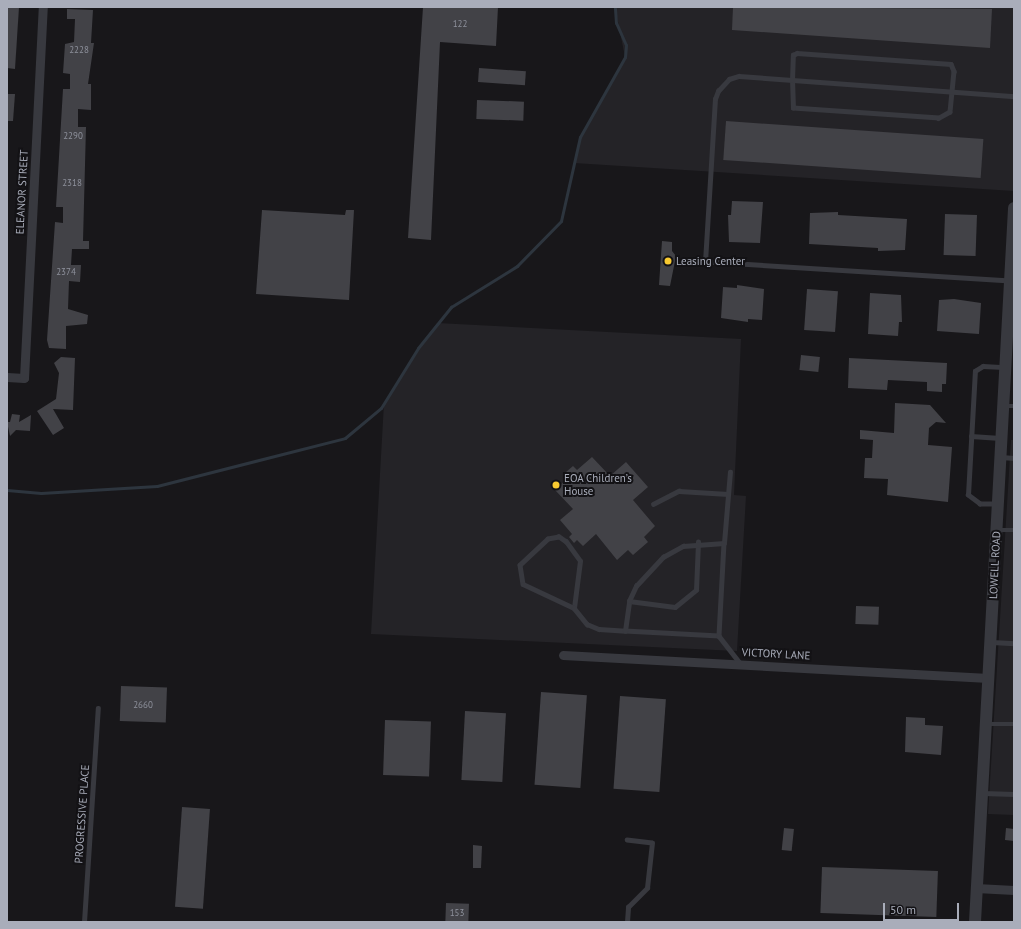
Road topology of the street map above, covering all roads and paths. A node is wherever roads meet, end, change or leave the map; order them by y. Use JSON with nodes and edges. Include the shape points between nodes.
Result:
{"nodes":[{"id":1,"x":43,"y":7,"type":"edge"},
{"id":2,"x":792,"y":80,"type":"junction"},
{"id":3,"x":952,"y":91,"type":"junction"},
{"id":4,"x":1014,"y":96,"type":"edge"},
{"id":5,"x":1014,"y":208,"type":"edge"},
{"id":6,"x":1010,"y":281,"type":"junction"},
{"id":7,"x":1006,"y":367,"type":"junction"},
{"id":8,"x":7,"y":377,"type":"edge"},
{"id":9,"x":1009,"y":406,"type":"edge"},
{"id":10,"x":971,"y":436,"type":"junction"},
{"id":11,"x":1002,"y":438,"type":"junction"},
{"id":12,"x":1001,"y":457,"type":"junction"},
{"id":13,"x":1014,"y":458,"type":"edge"},
{"id":14,"x":730,"y":472,"type":"dead end"},
{"id":15,"x":728,"y":494,"type":"junction"},
{"id":16,"x":654,"y":504,"type":"dead end"},
{"id":17,"x":998,"y":504,"type":"junction"},
{"id":18,"x":997,"y":530,"type":"junction"},
{"id":19,"x":1014,"y":530,"type":"edge"},
{"id":20,"x":698,"y":542,"type":"junction"},
{"id":21,"x":724,"y":543,"type":"junction"},
{"id":22,"x":629,"y":601,"type":"junction"},
{"id":23,"x":574,"y":608,"type":"junction"},
{"id":24,"x":625,"y":631,"type":"junction"},
{"id":25,"x":719,"y":636,"type":"junction"},
{"id":26,"x":990,"y":642,"type":"junction"},
{"id":27,"x":1014,"y":643,"type":"edge"},
{"id":28,"x":563,"y":655,"type":"dead end"},
{"id":29,"x":741,"y":664,"type":"junction"},
{"id":30,"x":988,"y":678,"type":"junction"},
{"id":31,"x":98,"y":708,"type":"dead end"},
{"id":32,"x":986,"y":724,"type":"junction"},
{"id":33,"x":1014,"y":724,"type":"edge"},
{"id":34,"x":982,"y":793,"type":"junction"},
{"id":35,"x":1014,"y":794,"type":"edge"},
{"id":36,"x":627,"y":840,"type":"dead end"},
{"id":37,"x":976,"y":888,"type":"junction"},
{"id":38,"x":1014,"y":890,"type":"edge"},
{"id":39,"x":84,"y":922,"type":"edge"},
{"id":40,"x":627,"y":922,"type":"edge"},
{"id":41,"x":975,"y":922,"type":"edge"}],
"edges":[{"from":1,"to":8,"type":"street","name":"ELEANOR STREET","via":[[24,378]]},
{"from":2,"to":3,"type":"lane"},
{"from":2,"to":3,"type":"lane","via":[[793,108],[939,118],[950,112]]},
{"from":2,"to":3,"type":"lane","via":[[793,56],[797,53],[944,63],[951,64],[954,71]]},
{"from":2,"to":6,"type":"lane","via":[[739,76],[729,79],[718,90],[705,262]]},
{"from":3,"to":4,"type":"lane"},
{"from":5,"to":6,"type":"street","name":"LOWELL ROAD"},
{"from":6,"to":7,"type":"street","name":"LOWELL ROAD"},
{"from":7,"to":9,"type":"street","name":"LOWELL ROAD"},
{"from":7,"to":10,"type":"lane","via":[[983,366],[975,371]]},
{"from":9,"to":11,"type":"street","name":"LOWELL ROAD"},
{"from":10,"to":11,"type":"lane"},
{"from":10,"to":17,"type":"lane","via":[[968,495],[980,504]]},
{"from":11,"to":12,"type":"street","name":"LOWELL ROAD"},
{"from":12,"to":13,"type":"lane"},
{"from":12,"to":17,"type":"street","name":"LOWELL ROAD"},
{"from":14,"to":15,"type":"lane"},
{"from":15,"to":16,"type":"lane","via":[[679,491]]},
{"from":15,"to":21,"type":"lane"},
{"from":17,"to":18,"type":"street","name":"LOWELL ROAD"},
{"from":18,"to":19,"type":"lane"},
{"from":18,"to":26,"type":"street","name":"LOWELL ROAD"},
{"from":20,"to":21,"type":"lane"},
{"from":20,"to":22,"type":"lane","via":[[663,557],[636,586]]},
{"from":20,"to":22,"type":"lane","via":[[696,590],[675,607]]},
{"from":21,"to":25,"type":"lane"},
{"from":22,"to":24,"type":"lane"},
{"from":23,"to":23,"type":"lane","via":[[523,584],[519,575],[520,565],[548,539],[559,537],[580,561]]},
{"from":23,"to":24,"type":"lane","via":[[587,624],[599,629]]},
{"from":24,"to":25,"type":"lane"},
{"from":25,"to":29,"type":"lane"},
{"from":26,"to":27,"type":"lane"},
{"from":26,"to":30,"type":"street","name":"LOWELL ROAD"},
{"from":28,"to":29,"type":"street","name":"VICTORY LANE"},
{"from":29,"to":30,"type":"street","name":"VICTORY LANE"},
{"from":30,"to":32,"type":"street","name":"LOWELL ROAD"},
{"from":31,"to":39,"type":"lane","name":"PROGRESSIVE PLACE"},
{"from":32,"to":33,"type":"lane"},
{"from":32,"to":34,"type":"street","name":"LOWELL ROAD"},
{"from":34,"to":35,"type":"lane"},
{"from":34,"to":37,"type":"street","name":"LOWELL ROAD"},
{"from":36,"to":40,"type":"lane","via":[[652,843],[647,888],[628,908]]},
{"from":37,"to":38,"type":"street"},
{"from":37,"to":41,"type":"street","name":"LOWELL ROAD"}]}
